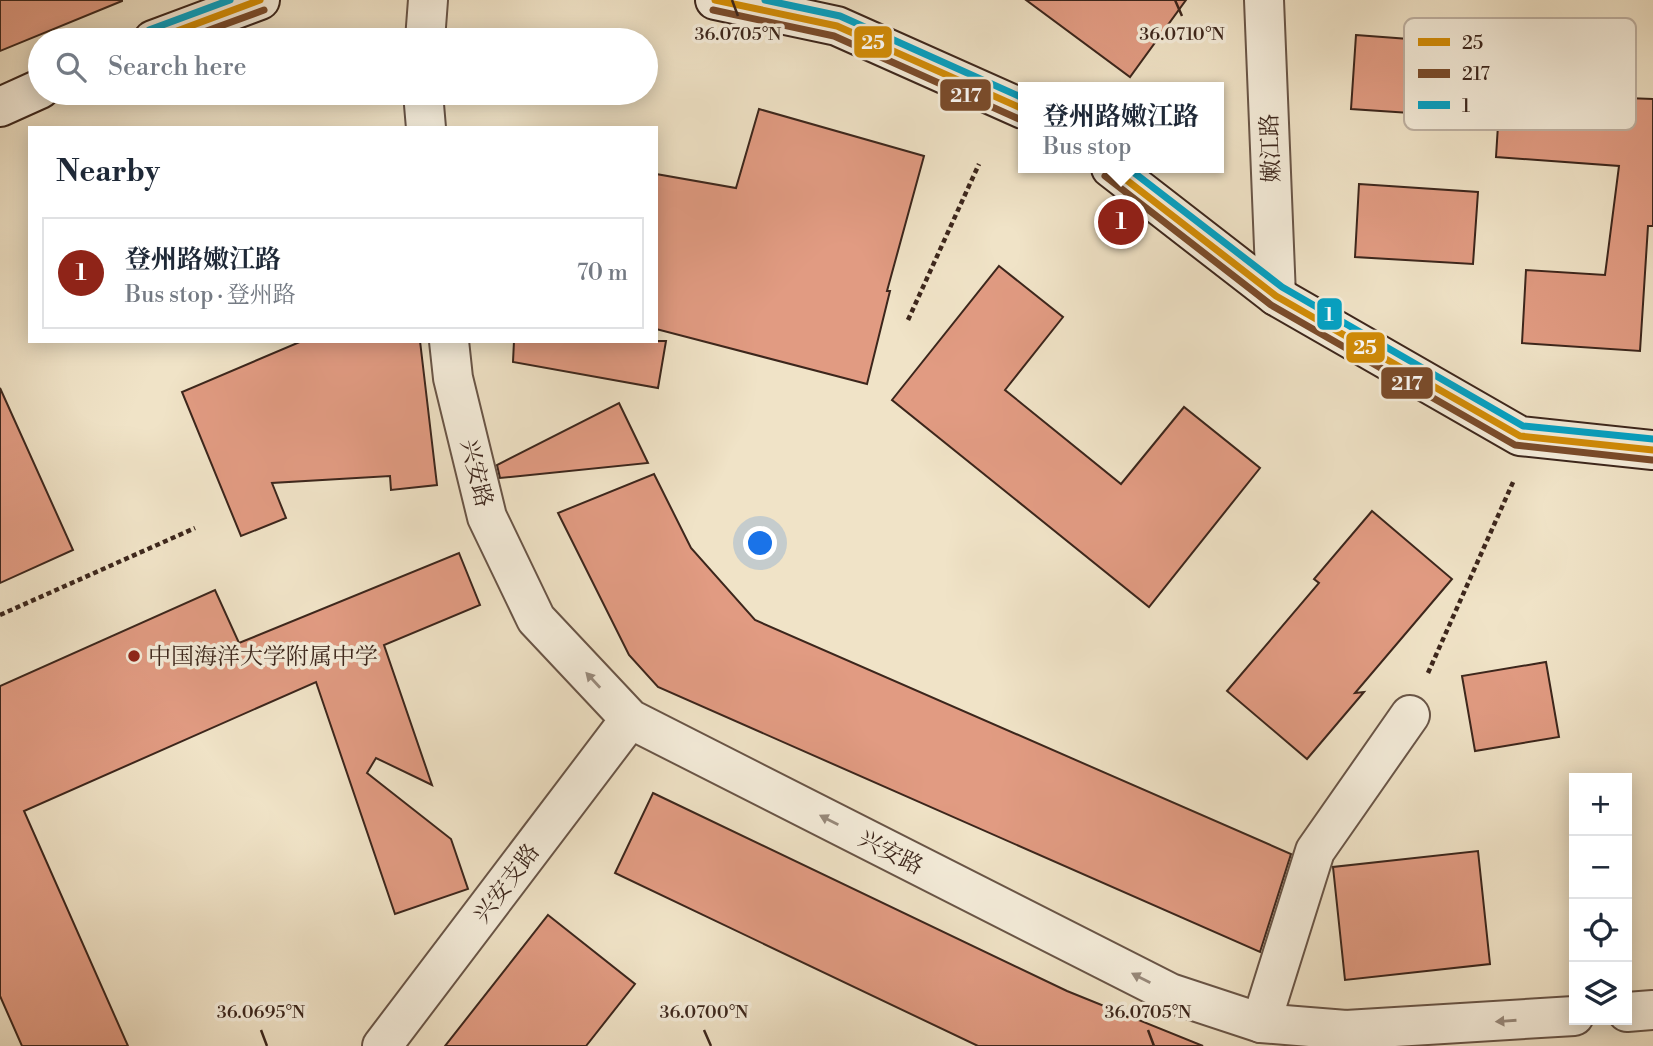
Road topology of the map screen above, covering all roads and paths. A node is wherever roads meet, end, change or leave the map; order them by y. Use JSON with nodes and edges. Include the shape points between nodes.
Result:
{"nodes":[{"id":1,"x":260,"y":0,"type":"edge"},
{"id":2,"x":428,"y":0,"type":"edge"},
{"id":3,"x":715,"y":0,"type":"edge"},
{"id":4,"x":1264,"y":0,"type":"edge"},
{"id":5,"x":185,"y":28,"type":"edge"},
{"id":6,"x":426,"y":28,"type":"edge"},
{"id":7,"x":28,"y":94,"type":"edge"},
{"id":8,"x":424,"y":105,"type":"edge"},
{"id":9,"x":0,"y":107,"type":"edge"},
{"id":10,"x":1018,"y":107,"type":"edge"},
{"id":11,"x":426,"y":126,"type":"edge"},
{"id":12,"x":979,"y":164,"type":"dead end"},
{"id":13,"x":1117,"y":173,"type":"edge"},
{"id":14,"x":1276,"y":296,"type":"junction"},
{"id":15,"x":908,"y":320,"type":"dead end"},
{"id":16,"x":449,"y":343,"type":"edge"},
{"id":17,"x":1653,"y":450,"type":"edge"},
{"id":18,"x":1516,"y":476,"type":"dead end"},
{"id":19,"x":195,"y":528,"type":"dead end"},
{"id":20,"x":0,"y":615,"type":"edge"},
{"id":21,"x":1410,"y":715,"type":"joint"},
{"id":22,"x":630,"y":719,"type":"junction"},
{"id":23,"x":1653,"y":1010,"type":"edge"},
{"id":24,"x":1632,"y":1012,"type":"edge"},
{"id":25,"x":1569,"y":1016,"type":"edge"},
{"id":26,"x":1261,"y":1023,"type":"junction"},
{"id":27,"x":1345,"y":1038,"type":"edge"},
{"id":28,"x":382,"y":1046,"type":"edge"}],
"edges":[{"from":1,"to":5,"type":"street"},
{"from":2,"to":6,"type":"street"},
{"from":3,"to":10,"type":"street","via":[[837,26]]},
{"from":4,"to":14,"type":"street","name":"嫩江路"},
{"from":7,"to":9,"type":"street"},
{"from":8,"to":11,"type":"street"},
{"from":12,"to":15,"type":"path"},
{"from":13,"to":14,"type":"street"},
{"from":14,"to":17,"type":"street","via":[[1520,436]]},
{"from":22,"to":16,"type":"street","name":"兴安路","one_way":true,"via":[[536,620],[487,517],[453,378]]},
{"from":18,"to":21,"type":"path"},
{"from":19,"to":20,"type":"path"},
{"from":21,"to":26,"type":"street","via":[[1315,851]]},
{"from":26,"to":22,"type":"street","name":"兴安路","one_way":true,"via":[[1170,993]]},
{"from":22,"to":28,"type":"street","name":"兴安支路"},
{"from":23,"to":24,"type":"street"},
{"from":25,"to":27,"type":"street","name":"兴安路","one_way":true},
{"from":26,"to":27,"type":"street","name":"兴安路"}]}
